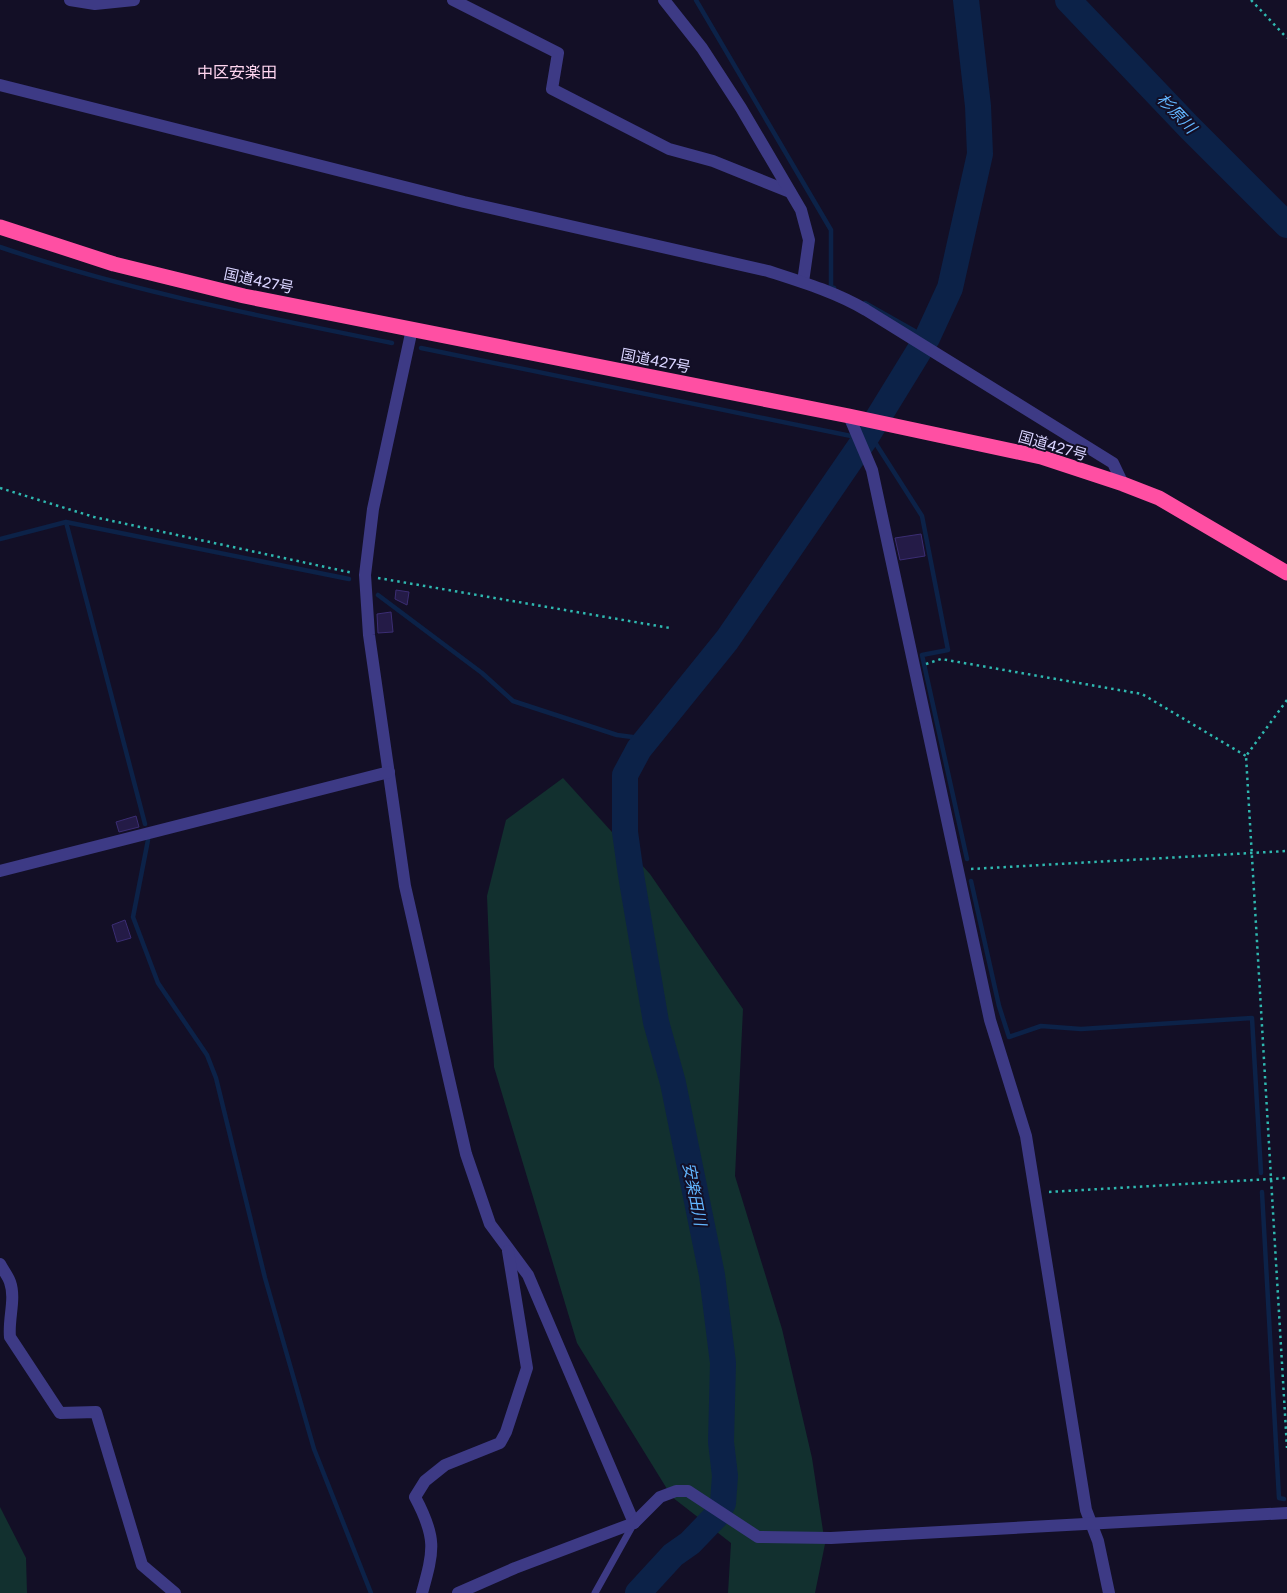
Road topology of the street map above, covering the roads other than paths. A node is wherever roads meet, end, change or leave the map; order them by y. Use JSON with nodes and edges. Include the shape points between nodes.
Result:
{"nodes":[{"id":1,"x":70,"y":0,"type":"edge"},
{"id":2,"x":134,"y":0,"type":"edge"},
{"id":3,"x":453,"y":0,"type":"edge"},
{"id":4,"x":664,"y":0,"type":"edge"},
{"id":5,"x":0,"y":84,"type":"edge"},
{"id":6,"x":790,"y":192,"type":"junction"},
{"id":7,"x":0,"y":228,"type":"edge"},
{"id":8,"x":803,"y":282,"type":"junction"},
{"id":9,"x":412,"y":329,"type":"junction"},
{"id":10,"x":849,"y":416,"type":"junction"},
{"id":11,"x":1123,"y":484,"type":"junction"},
{"id":12,"x":1287,"y":573,"type":"edge"},
{"id":13,"x":389,"y":772,"type":"junction"},
{"id":14,"x":0,"y":871,"type":"edge"},
{"id":15,"x":507,"y":1249,"type":"junction"},
{"id":16,"x":0,"y":1264,"type":"edge"},
{"id":17,"x":1287,"y":1513,"type":"edge"},
{"id":18,"x":1091,"y":1522,"type":"junction"},
{"id":19,"x":634,"y":1523,"type":"junction"},
{"id":20,"x":175,"y":1593,"type":"edge"},
{"id":21,"x":422,"y":1593,"type":"edge"},
{"id":22,"x":458,"y":1593,"type":"edge"},
{"id":23,"x":595,"y":1593,"type":"edge"},
{"id":24,"x":1109,"y":1593,"type":"edge"}],
"edges":[{"from":1,"to":2,"type":"street","via":[[95,4]]},
{"from":3,"to":6,"type":"street","via":[[558,53],[552,89],[669,149],[714,161]]},
{"from":4,"to":6,"type":"street","via":[[702,48]]},
{"from":5,"to":8,"type":"street","via":[[464,202],[768,271]]},
{"from":6,"to":8,"type":"street","via":[[801,210],[808,233]]},
{"from":7,"to":9,"type":"highway","name":"国道427号","via":[[114,264],[244,296]]},
{"from":8,"to":11,"type":"street","via":[[841,296],[1113,463]]},
{"from":9,"to":10,"type":"highway","name":"国道427号"},
{"from":9,"to":13,"type":"street","via":[[373,509],[364,575],[369,635]]},
{"from":10,"to":11,"type":"highway","name":"国道427号","via":[[1041,457]]},
{"from":10,"to":18,"type":"street","via":[[872,470],[990,1020],[1026,1136],[1086,1510]]},
{"from":11,"to":12,"type":"highway","name":"国道427号","via":[[1159,498]]},
{"from":13,"to":14,"type":"street"},
{"from":13,"to":15,"type":"street","via":[[405,886],[466,1154],[490,1224]]},
{"from":15,"to":19,"type":"street","via":[[528,1275]]},
{"from":15,"to":21,"type":"street","via":[[527,1368],[500,1443],[446,1465],[424,1481],[415,1497],[425,1515],[433,1542],[433,1555]]},
{"from":16,"to":20,"type":"street","via":[[10,1282],[10,1337],[60,1413],[96,1412],[142,1565]]},
{"from":17,"to":18,"type":"street"},
{"from":18,"to":19,"type":"street","via":[[831,1538],[758,1537],[688,1491],[676,1491],[660,1497]]},
{"from":18,"to":24,"type":"street"},
{"from":19,"to":22,"type":"street"},
{"from":19,"to":23,"type":"lane"}]}
